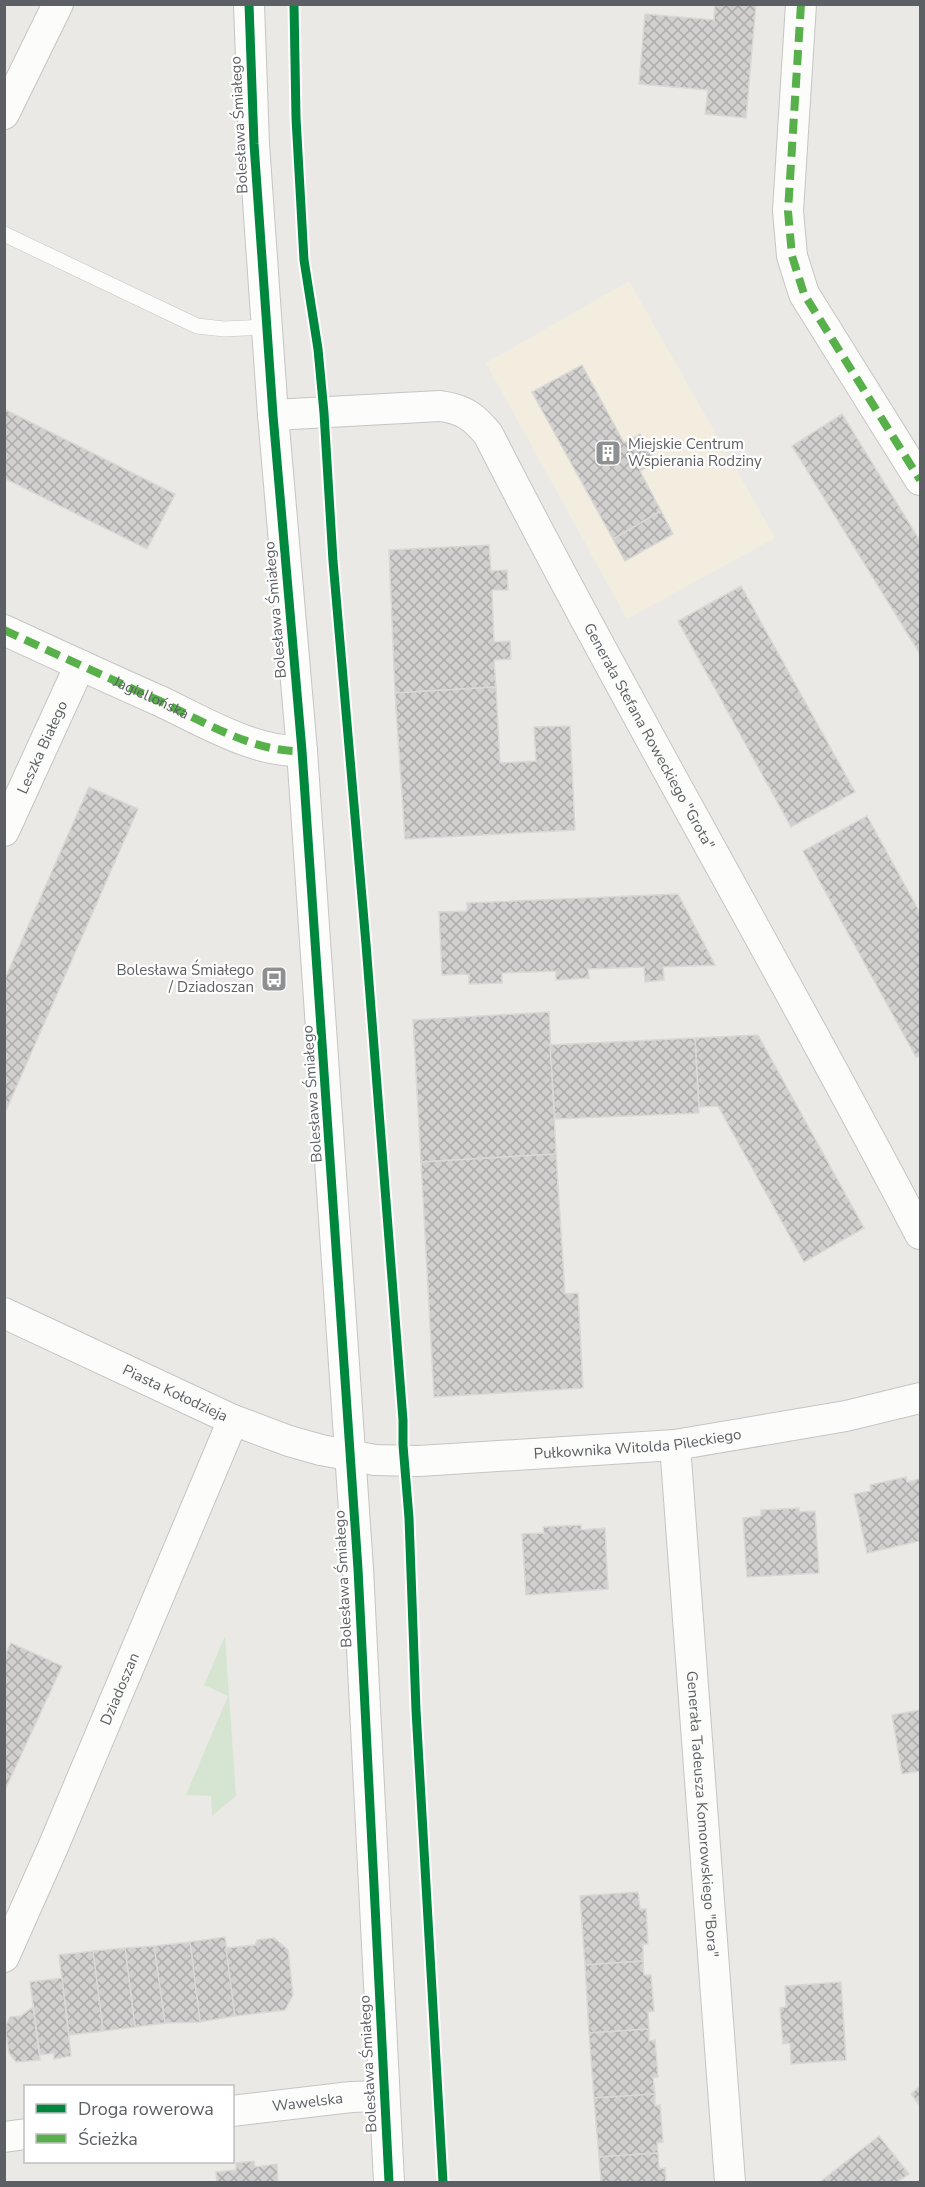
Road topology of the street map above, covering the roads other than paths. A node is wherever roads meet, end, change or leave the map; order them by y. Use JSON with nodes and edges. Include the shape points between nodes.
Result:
{"nodes":[{"id":1,"x":58,"y":4,"type":"edge"},
{"id":2,"x":249,"y":4,"type":"edge"},
{"id":3,"x":801,"y":4,"type":"edge"},
{"id":4,"x":4,"y":114,"type":"edge"},
{"id":5,"x":4,"y":234,"type":"edge"},
{"id":6,"x":268,"y":327,"type":"junction"},
{"id":7,"x":273,"y":416,"type":"junction"},
{"id":8,"x":921,"y":480,"type":"edge"},
{"id":9,"x":4,"y":630,"type":"edge"},
{"id":10,"x":80,"y":664,"type":"junction"},
{"id":11,"x":303,"y":751,"type":"junction"},
{"id":12,"x":4,"y":831,"type":"edge"},
{"id":13,"x":921,"y":1234,"type":"edge"},
{"id":14,"x":4,"y":1313,"type":"edge"},
{"id":15,"x":921,"y":1398,"type":"edge"},
{"id":16,"x":233,"y":1420,"type":"junction"},
{"id":17,"x":675,"y":1445,"type":"junction"},
{"id":18,"x":351,"y":1456,"type":"junction"},
{"id":19,"x":4,"y":1957,"type":"edge"},
{"id":20,"x":383,"y":2096,"type":"junction"},
{"id":21,"x":234,"y":2111,"type":"edge"},
{"id":22,"x":24,"y":2134,"type":"edge"},
{"id":23,"x":4,"y":2137,"type":"edge"},
{"id":24,"x":389,"y":2182,"type":"edge"},
{"id":25,"x":730,"y":2182,"type":"edge"}],
"edges":[{"from":1,"to":4,"type":"street"},
{"from":2,"to":6,"type":"street","name":"Bolesława Śmiałego","via":[[254,144]]},
{"from":3,"to":8,"type":"street","via":[[788,211],[792,256],[804,294]]},
{"from":5,"to":6,"type":"lane","via":[[197,326]]},
{"from":6,"to":7,"type":"street","name":"Bolesława Śmiałego"},
{"from":7,"to":11,"type":"street","name":"Bolesława Śmiałego"},
{"from":7,"to":13,"type":"street","name":"Generała Stefana Roweckiego \"Grota\"","via":[[440,406],[457,408],[476,419],[488,434],[626,697]]},
{"from":9,"to":10,"type":"street","name":"Jagiellońska"},
{"from":10,"to":11,"type":"street","name":"Jagiellońska","via":[[263,746]]},
{"from":10,"to":12,"type":"street","name":"Leszka Białego"},
{"from":11,"to":18,"type":"street","name":"Bolesława Śmiałego"},
{"from":14,"to":16,"type":"street","name":"Piasta Kołodzieja"},
{"from":15,"to":17,"type":"street","name":"Pułkownika Witolda Pileckiego","via":[[846,1416]]},
{"from":16,"to":18,"type":"street","name":"Piasta Kołodzieja","via":[[289,1441]]},
{"from":16,"to":19,"type":"street","name":"Dziadoszan"},
{"from":17,"to":18,"type":"street","name":"Pułkownika Witolda Pileckiego","via":[[419,1461]]},
{"from":17,"to":25,"type":"street","name":"Generała Tadeusza Komorowskiego \"Bora\""},
{"from":18,"to":20,"type":"street","name":"Bolesława Śmiałego"},
{"from":20,"to":21,"type":"street","name":"Wawelska"},
{"from":20,"to":24,"type":"street","name":"Bolesława Śmiałego"},
{"from":22,"to":23,"type":"street"}]}
